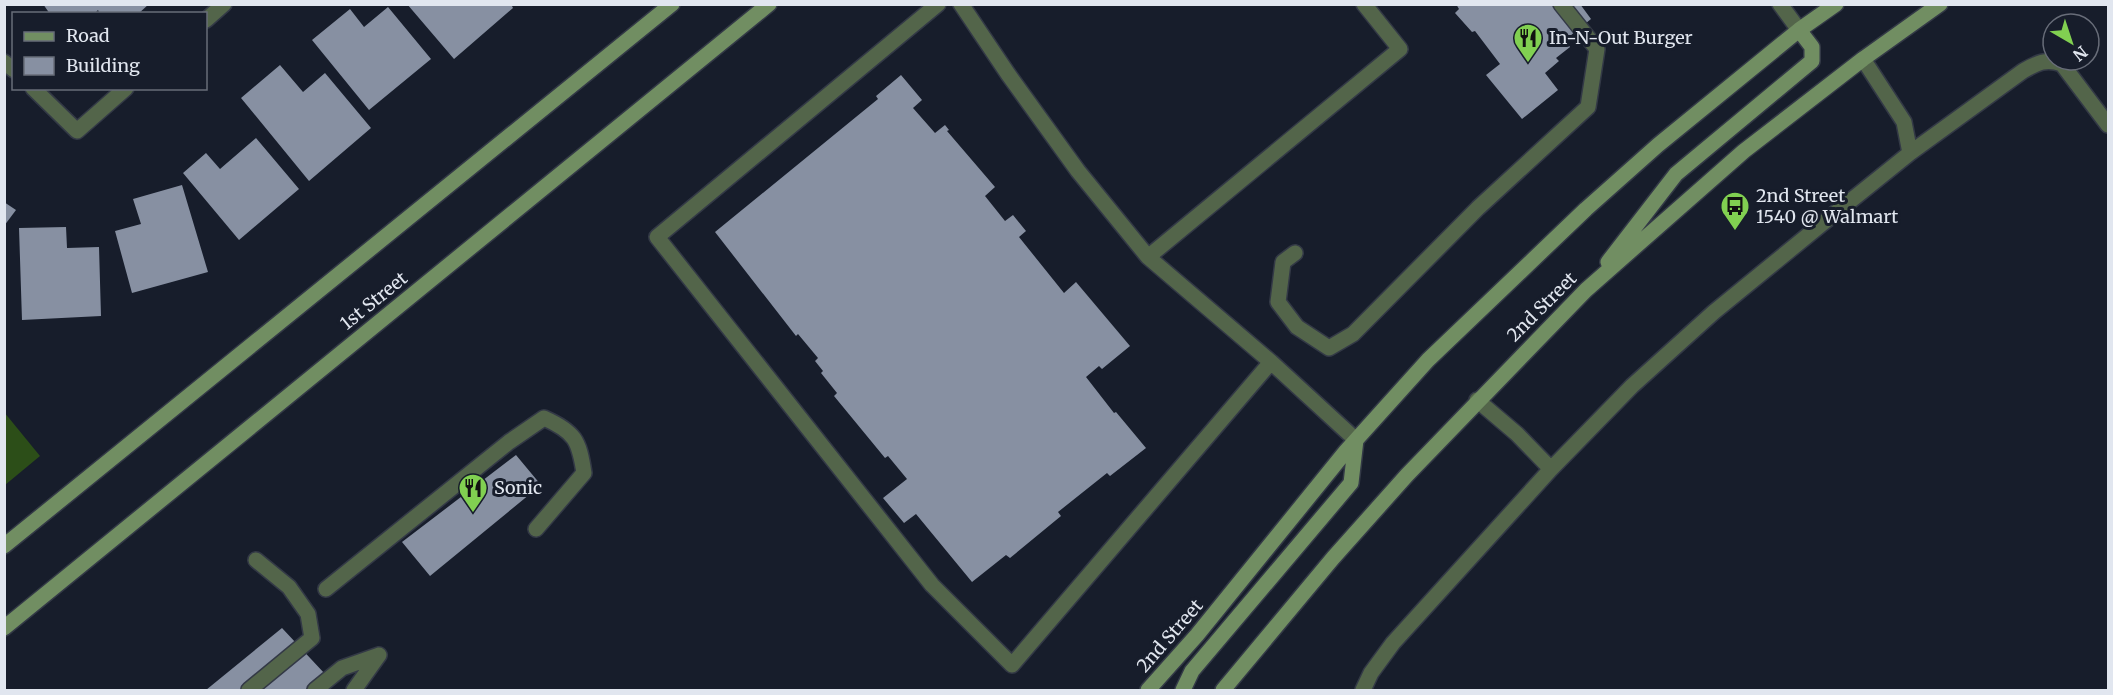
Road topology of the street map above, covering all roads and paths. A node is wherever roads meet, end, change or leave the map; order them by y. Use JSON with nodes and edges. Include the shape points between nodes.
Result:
{"nodes":[{"id":1,"x":224,"y":4,"type":"edge"},
{"id":2,"x":672,"y":4,"type":"edge"},
{"id":3,"x":768,"y":4,"type":"edge"},
{"id":4,"x":938,"y":4,"type":"edge"},
{"id":5,"x":961,"y":4,"type":"edge"},
{"id":6,"x":1364,"y":4,"type":"edge"},
{"id":7,"x":1561,"y":4,"type":"edge"},
{"id":8,"x":1780,"y":4,"type":"edge"},
{"id":9,"x":1836,"y":4,"type":"edge"},
{"id":10,"x":1940,"y":4,"type":"edge"},
{"id":11,"x":207,"y":19,"type":"edge"},
{"id":12,"x":1799,"y":30,"type":"junction"},
{"id":13,"x":1863,"y":59,"type":"junction"},
{"id":14,"x":35,"y":90,"type":"edge"},
{"id":15,"x":124,"y":90,"type":"edge"},
{"id":16,"x":2109,"y":125,"type":"edge"},
{"id":17,"x":1910,"y":153,"type":"junction"},
{"id":18,"x":1295,"y":253,"type":"dead end"},
{"id":19,"x":1148,"y":257,"type":"junction"},
{"id":20,"x":1586,"y":290,"type":"junction"},
{"id":21,"x":1271,"y":362,"type":"junction"},
{"id":22,"x":1478,"y":400,"type":"junction"},
{"id":23,"x":1356,"y":440,"type":"junction"},
{"id":24,"x":1551,"y":469,"type":"junction"},
{"id":25,"x":536,"y":529,"type":"dead end"},
{"id":26,"x":4,"y":546,"type":"edge"},
{"id":27,"x":256,"y":560,"type":"dead end"},
{"id":28,"x":326,"y":589,"type":"dead end"},
{"id":29,"x":4,"y":628,"type":"edge"},
{"id":30,"x":249,"y":690,"type":"edge"},
{"id":31,"x":315,"y":690,"type":"edge"},
{"id":32,"x":354,"y":690,"type":"edge"},
{"id":33,"x":1148,"y":690,"type":"edge"},
{"id":34,"x":1183,"y":690,"type":"edge"},
{"id":35,"x":1222,"y":690,"type":"edge"},
{"id":36,"x":1363,"y":690,"type":"edge"}],
"edges":[{"from":1,"to":11,"type":"street"},
{"from":2,"to":26,"type":"street"},
{"from":3,"to":29,"type":"street","name":"1st Street"},
{"from":4,"to":21,"type":"street","via":[[657,237],[932,585],[1012,665]]},
{"from":5,"to":19,"type":"street","via":[[1072,162]]},
{"from":6,"to":19,"type":"street","via":[[1400,49]]},
{"from":7,"to":18,"type":"street","via":[[1597,49],[1588,107],[1478,208],[1353,334],[1329,348],[1296,327],[1278,302],[1283,262]]},
{"from":8,"to":12,"type":"street"},
{"from":9,"to":12,"type":"street","name":"2nd Street"},
{"from":10,"to":13,"type":"street","name":"2nd Street"},
{"from":12,"to":20,"type":"street","via":[[1812,47],[1812,61],[1676,174]]},
{"from":12,"to":23,"type":"street","name":"2nd Street","via":[[1586,208],[1428,360]]},
{"from":13,"to":17,"type":"street","via":[[1904,122]]},
{"from":13,"to":20,"type":"street","name":"2nd Street","via":[[1744,150]]},
{"from":14,"to":15,"type":"street","via":[[77,131]]},
{"from":16,"to":17,"type":"street","via":[[2062,64],[2051,60],[2023,71]]},
{"from":17,"to":24,"type":"street","via":[[1699,325],[1632,386]]},
{"from":19,"to":21,"type":"street"},
{"from":20,"to":22,"type":"street","name":"2nd Street"},
{"from":21,"to":23,"type":"street"},
{"from":22,"to":24,"type":"street"},
{"from":22,"to":35,"type":"street","name":"2nd Street","via":[[1333,558]]},
{"from":23,"to":33,"type":"street","name":"2nd Street"},
{"from":23,"to":34,"type":"street","via":[[1351,483],[1192,671]]},
{"from":24,"to":36,"type":"street","via":[[1393,643]]},
{"from":25,"to":28,"type":"street","via":[[584,473],[580,446],[564,427],[544,418]]},
{"from":27,"to":30,"type":"street","via":[[289,587],[308,614],[312,638]]},
{"from":31,"to":32,"type":"street","via":[[342,668],[380,655]]}]}
